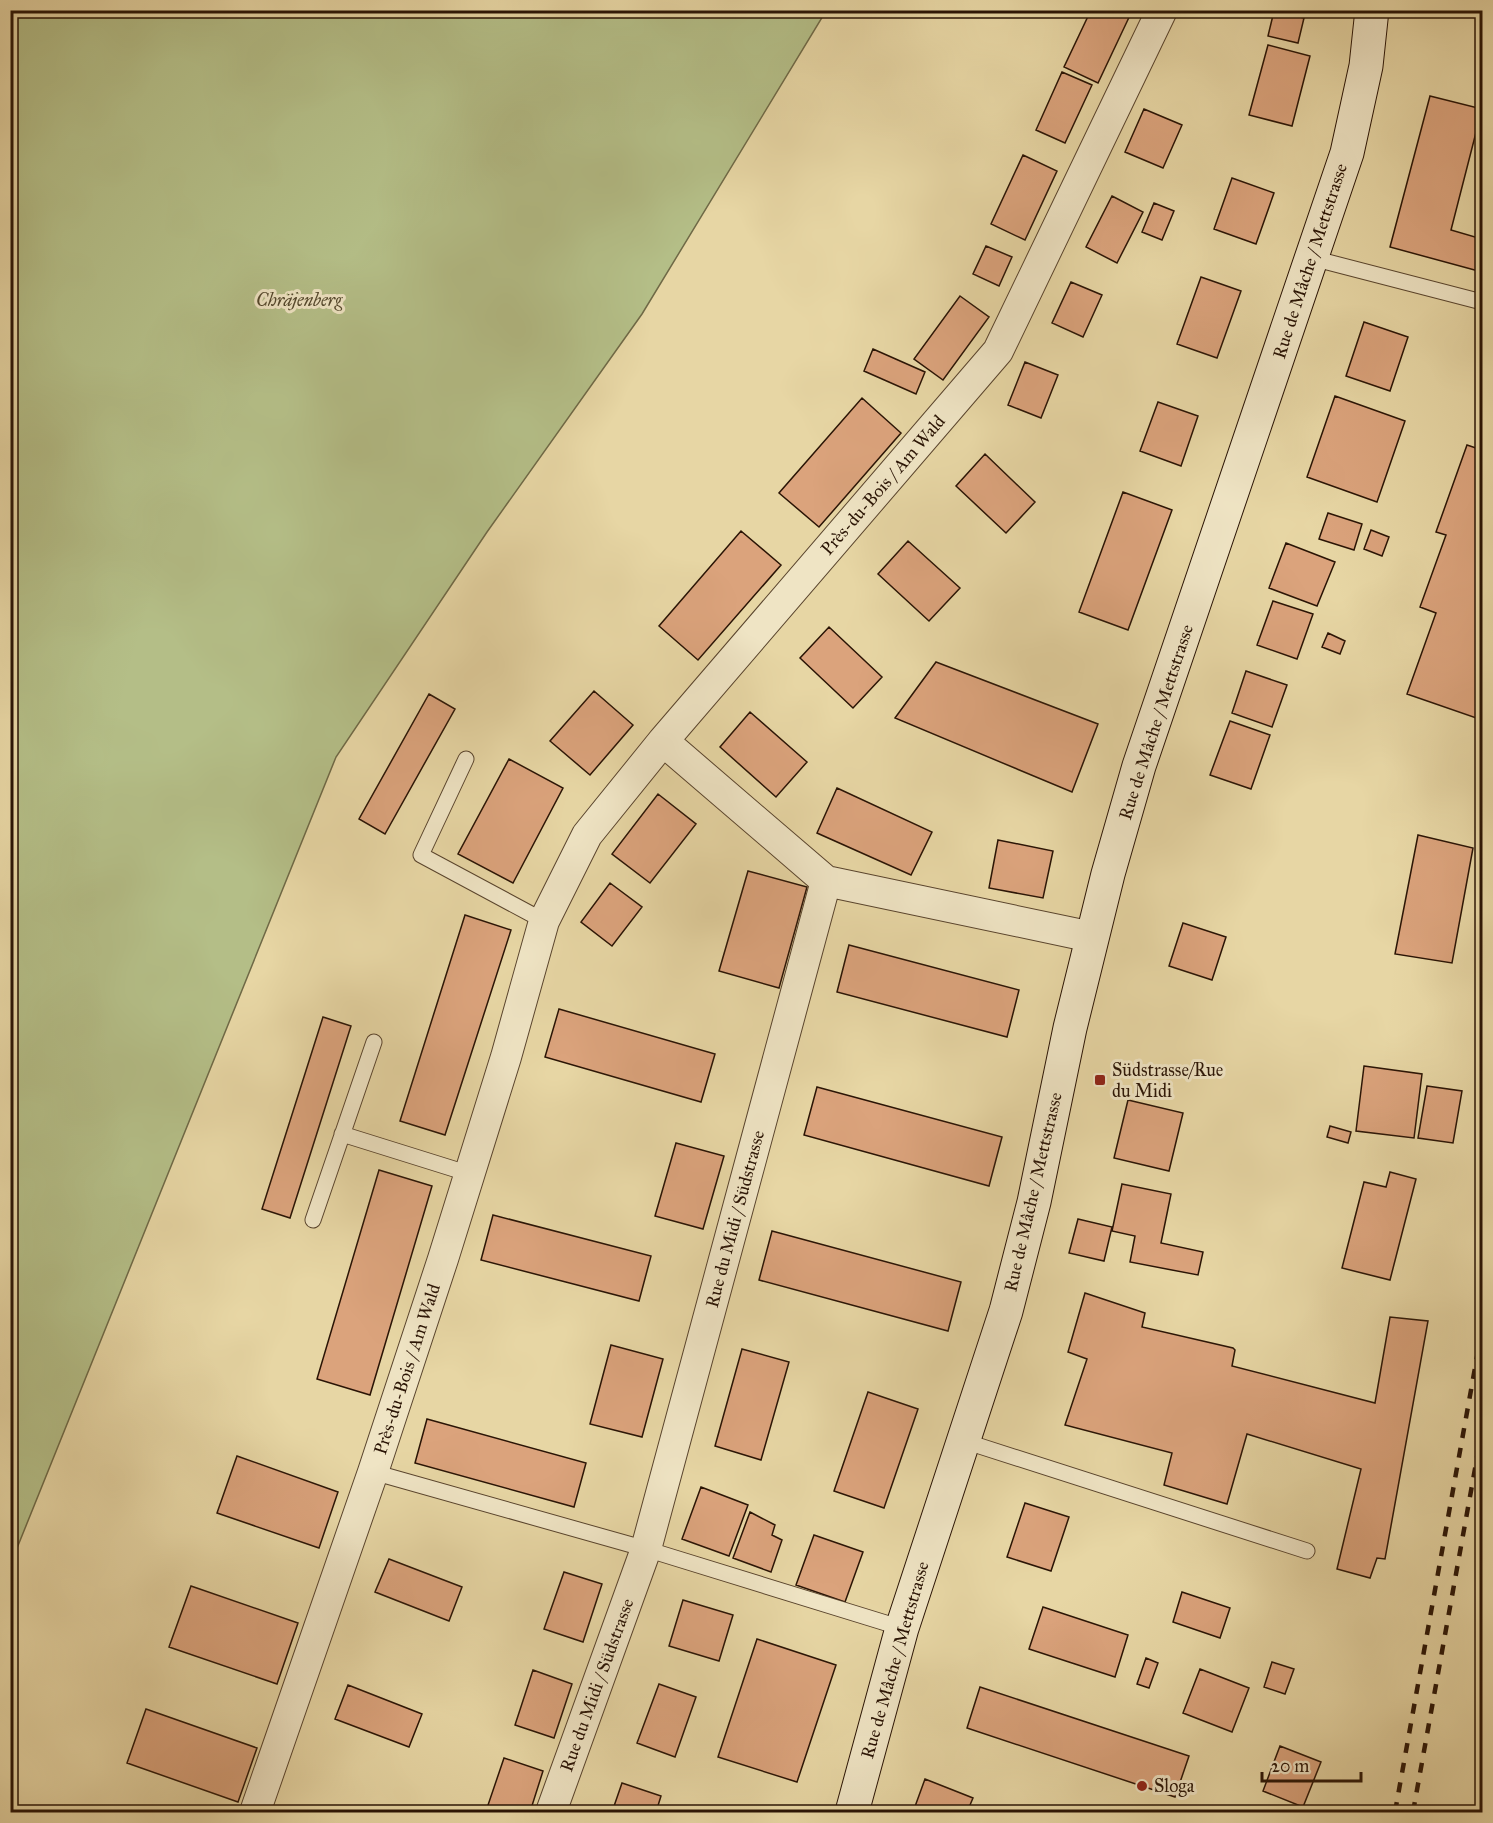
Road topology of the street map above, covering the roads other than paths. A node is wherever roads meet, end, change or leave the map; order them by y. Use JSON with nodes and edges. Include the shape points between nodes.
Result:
{"nodes":[{"id":1,"x":1162,"y":10,"type":"edge"},
{"id":2,"x":1372,"y":10,"type":"edge"},
{"id":3,"x":1312,"y":258,"type":"junction"},
{"id":4,"x":1482,"y":302,"type":"edge"},
{"id":5,"x":663,"y":741,"type":"junction"},
{"id":6,"x":466,"y":759,"type":"dead end"},
{"id":7,"x":826,"y":881,"type":"junction"},
{"id":8,"x":544,"y":921,"type":"junction"},
{"id":9,"x":1092,"y":937,"type":"junction"},
{"id":10,"x":374,"y":1042,"type":"dead end"},
{"id":11,"x":342,"y":1134,"type":"junction"},
{"id":12,"x":470,"y":1174,"type":"junction"},
{"id":13,"x":313,"y":1220,"type":"dead end"},
{"id":14,"x":964,"y":1441,"type":"junction"},
{"id":15,"x":373,"y":1472,"type":"junction"},
{"id":16,"x":646,"y":1549,"type":"junction"},
{"id":17,"x":1307,"y":1551,"type":"dead end"},
{"id":18,"x":902,"y":1628,"type":"junction"},
{"id":19,"x":255,"y":1812,"type":"edge"},
{"id":20,"x":551,"y":1812,"type":"edge"},
{"id":21,"x":852,"y":1812,"type":"edge"}],
"edges":[{"from":1,"to":5,"type":"street","name":"Près-du-Bois / Am Wald","via":[[998,351]]},
{"from":2,"to":3,"type":"main road","name":"Rue de Mâche / Mettstrasse","via":[[1366,66],[1347,153]]},
{"from":3,"to":4,"type":"lane"},
{"from":3,"to":9,"type":"main road","name":"Rue de Mâche / Mettstrasse","via":[[1139,765]]},
{"from":5,"to":7,"type":"street"},
{"from":5,"to":8,"type":"street","name":"Près-du-Bois / Am Wald","via":[[587,836]]},
{"from":6,"to":8,"type":"lane","via":[[421,855]]},
{"from":7,"to":9,"type":"street"},
{"from":7,"to":16,"type":"street","name":"Rue du Midi / Südstrasse"},
{"from":8,"to":12,"type":"street","name":"Près-du-Bois / Am Wald"},
{"from":9,"to":14,"type":"main road","name":"Rue de Mâche / Mettstrasse","via":[[1024,1244]]},
{"from":10,"to":11,"type":"lane"},
{"from":11,"to":12,"type":"lane"},
{"from":11,"to":13,"type":"lane"},
{"from":12,"to":15,"type":"street","name":"Près-du-Bois / Am Wald"},
{"from":14,"to":17,"type":"lane"},
{"from":14,"to":18,"type":"main road","name":"Rue de Mâche / Mettstrasse"},
{"from":15,"to":16,"type":"lane"},
{"from":15,"to":19,"type":"street","name":"Près-du-Bois / Am Wald"},
{"from":16,"to":18,"type":"lane"},
{"from":16,"to":20,"type":"street","name":"Rue du Midi / Südstrasse"},
{"from":18,"to":21,"type":"main road","name":"Rue de Mâche / Mettstrasse"}]}
